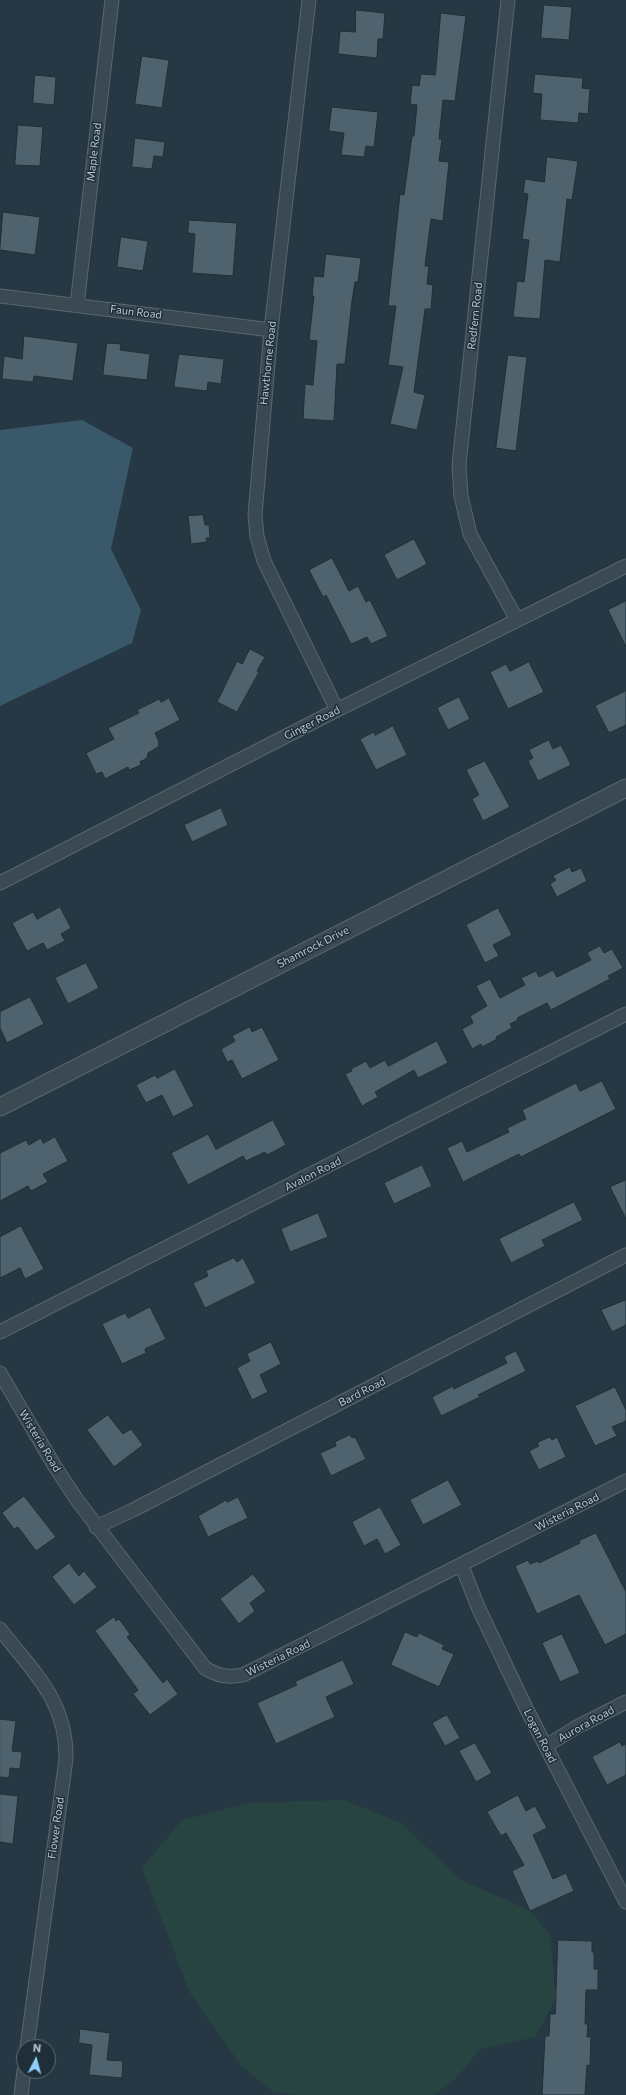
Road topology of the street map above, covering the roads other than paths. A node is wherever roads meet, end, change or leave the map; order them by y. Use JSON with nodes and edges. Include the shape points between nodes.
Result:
{"nodes":[{"id":1,"x":112,"y":0,"type":"edge"},
{"id":2,"x":309,"y":0,"type":"edge"},
{"id":3,"x":508,"y":0,"type":"edge"},
{"id":4,"x":0,"y":296,"type":"edge"},
{"id":5,"x":77,"y":305,"type":"junction"},
{"id":6,"x":271,"y":330,"type":"junction"},
{"id":7,"x":626,"y":566,"type":"edge"},
{"id":8,"x":517,"y":620,"type":"junction"},
{"id":9,"x":338,"y":710,"type":"junction"},
{"id":10,"x":626,"y":788,"type":"edge"},
{"id":11,"x":0,"y":883,"type":"edge"},
{"id":12,"x":626,"y":1014,"type":"edge"},
{"id":13,"x":0,"y":1107,"type":"edge"},
{"id":14,"x":626,"y":1255,"type":"edge"},
{"id":15,"x":0,"y":1332,"type":"edge"},
{"id":16,"x":0,"y":1373,"type":"edge"},
{"id":17,"x":626,"y":1481,"type":"edge"},
{"id":18,"x":96,"y":1527,"type":"junction"},
{"id":19,"x":462,"y":1566,"type":"junction"},
{"id":20,"x":0,"y":1629,"type":"edge"},
{"id":21,"x":626,"y":1702,"type":"edge"},
{"id":22,"x":546,"y":1746,"type":"junction"},
{"id":23,"x":626,"y":1902,"type":"edge"},
{"id":24,"x":28,"y":2039,"type":"edge"},
{"id":25,"x":23,"y":2079,"type":"edge"},
{"id":26,"x":21,"y":2095,"type":"edge"}],
"edges":[{"from":1,"to":5,"type":"street","name":"Maple Road"},
{"from":2,"to":6,"type":"street","name":"Hawthorne Road"},
{"from":3,"to":8,"type":"street","name":"Redfern Road","via":[[459,465],[461,496],[470,534]]},
{"from":4,"to":5,"type":"street","name":"Faun Road"},
{"from":5,"to":6,"type":"street","name":"Faun Road"},
{"from":6,"to":9,"type":"street","name":"Hawthorne Road","via":[[255,495],[257,536],[264,561]]},
{"from":7,"to":8,"type":"street","name":"Ginger Road"},
{"from":8,"to":9,"type":"street","name":"Ginger Road"},
{"from":9,"to":11,"type":"street","name":"Ginger Road"},
{"from":10,"to":13,"type":"street","name":"Shamrock Drive"},
{"from":12,"to":15,"type":"street","name":"Avalon Road"},
{"from":14,"to":18,"type":"street","name":"Bard Road"},
{"from":16,"to":18,"type":"street","name":"Wisteria Road","via":[[54,1465]]},
{"from":17,"to":19,"type":"street","name":"Wisteria Road"},
{"from":18,"to":19,"type":"street","name":"Wisteria Road","via":[[205,1668],[214,1674],[229,1678],[243,1676]]},
{"from":19,"to":22,"type":"street","name":"Logan Road","via":[[478,1607]]},
{"from":20,"to":24,"type":"street","name":"Flower Road","via":[[52,1697],[59,1710],[66,1740],[66,1759]]},
{"from":21,"to":22,"type":"street","name":"Aurora Road"},
{"from":22,"to":23,"type":"street","name":"Logan Road"},
{"from":25,"to":26,"type":"street"}]}
